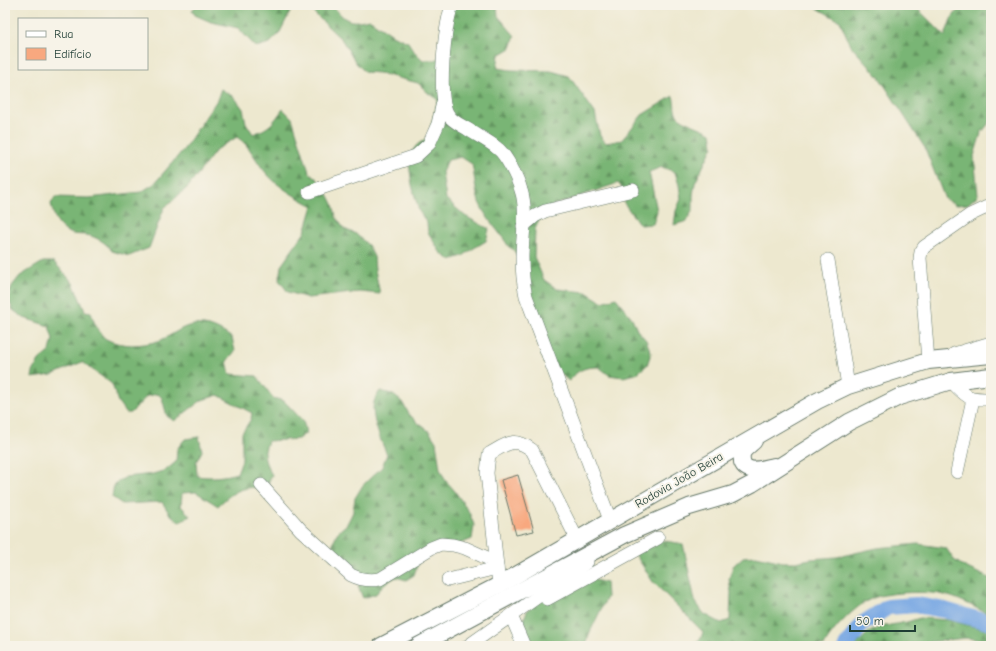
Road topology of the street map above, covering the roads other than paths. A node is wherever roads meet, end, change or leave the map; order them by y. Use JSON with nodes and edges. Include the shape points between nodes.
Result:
{"nodes":[{"id":1,"x":452,"y":5,"type":"edge"},
{"id":2,"x":443,"y":102,"type":"junction"},
{"id":3,"x":633,"y":190,"type":"dead end"},
{"id":4,"x":309,"y":192,"type":"dead end"},
{"id":5,"x":991,"y":206,"type":"edge"},
{"id":6,"x":523,"y":226,"type":"junction"},
{"id":7,"x":828,"y":260,"type":"dead end"},
{"id":8,"x":991,"y":343,"type":"edge"},
{"id":9,"x":991,"y":355,"type":"edge"},
{"id":10,"x":932,"y":360,"type":"junction"},
{"id":11,"x":991,"y":376,"type":"edge"},
{"id":12,"x":951,"y":381,"type":"junction"},
{"id":13,"x":848,"y":386,"type":"junction"},
{"id":14,"x":973,"y":399,"type":"junction"},
{"id":15,"x":991,"y":399,"type":"edge"},
{"id":16,"x":762,"y":432,"type":"junction"},
{"id":17,"x":785,"y":463,"type":"junction"},
{"id":18,"x":957,"y":472,"type":"dead end"},
{"id":19,"x":261,"y":485,"type":"dead end"},
{"id":20,"x":610,"y":520,"type":"junction"},
{"id":21,"x":624,"y":535,"type":"junction"},
{"id":22,"x":658,"y":538,"type":"dead end"},
{"id":23,"x":577,"y":539,"type":"junction"},
{"id":24,"x":497,"y":565,"type":"junction"},
{"id":25,"x":448,"y":580,"type":"dead end"},
{"id":26,"x":499,"y":585,"type":"junction"},
{"id":27,"x":512,"y":618,"type":"junction"},
{"id":28,"x":492,"y":629,"type":"junction"},
{"id":29,"x":381,"y":646,"type":"edge"},
{"id":30,"x":418,"y":646,"type":"edge"},
{"id":31,"x":468,"y":646,"type":"edge"},
{"id":32,"x":524,"y":646,"type":"edge"}],
"edges":[{"from":1,"to":2,"type":"street","via":[[446,35]]},
{"from":2,"to":4,"type":"street","via":[[438,124],[429,144],[416,156]]},
{"from":2,"to":6,"type":"street","via":[[449,116],[498,148],[512,167],[524,205]]},
{"from":3,"to":6,"type":"street","via":[[545,212]]},
{"from":5,"to":10,"type":"street","via":[[970,215],[924,247],[921,252]]},
{"from":6,"to":20,"type":"street","via":[[522,264],[530,311]]},
{"from":7,"to":13,"type":"street"},
{"from":8,"to":10,"type":"street"},
{"from":9,"to":10,"type":"main road","name":"Rodovia João Beira"},
{"from":10,"to":13,"type":"main road","name":"Rodovia João Beira"},
{"from":11,"to":12,"type":"main road","name":"Rodovia João Beira"},
{"from":12,"to":14,"type":"street"},
{"from":12,"to":17,"type":"main road","name":"Rodovia João Beira","via":[[899,397],[849,422]]},
{"from":13,"to":16,"type":"main road","name":"Rodovia João Beira","via":[[817,400]]},
{"from":14,"to":15,"type":"street"},
{"from":14,"to":18,"type":"street"},
{"from":16,"to":17,"type":"main road","via":[[743,453],[744,466],[751,470],[759,470]]},
{"from":16,"to":20,"type":"main road","name":"Rodovia João Beira"},
{"from":17,"to":21,"type":"main road","name":"Rodovia João Beira","via":[[733,494],[689,507]]},
{"from":19,"to":24,"type":"street","via":[[302,530],[351,575],[359,579],[380,579],[441,544],[465,548]]},
{"from":20,"to":23,"type":"main road","name":"Rodovia João Beira"},
{"from":21,"to":28,"type":"street"},
{"from":21,"to":30,"type":"main road","name":"Rodovia João Beira"},
{"from":22,"to":27,"type":"street"},
{"from":23,"to":24,"type":"street","via":[[532,450],[523,443],[510,442],[489,454],[487,473]]},
{"from":23,"to":26,"type":"main road","name":"Rodovia João Beira"},
{"from":24,"to":25,"type":"street"},
{"from":24,"to":26,"type":"street"},
{"from":26,"to":29,"type":"main road","name":"Rodovia João Beira"},
{"from":27,"to":28,"type":"street"},
{"from":27,"to":32,"type":"street"},
{"from":28,"to":31,"type":"street"}]}
